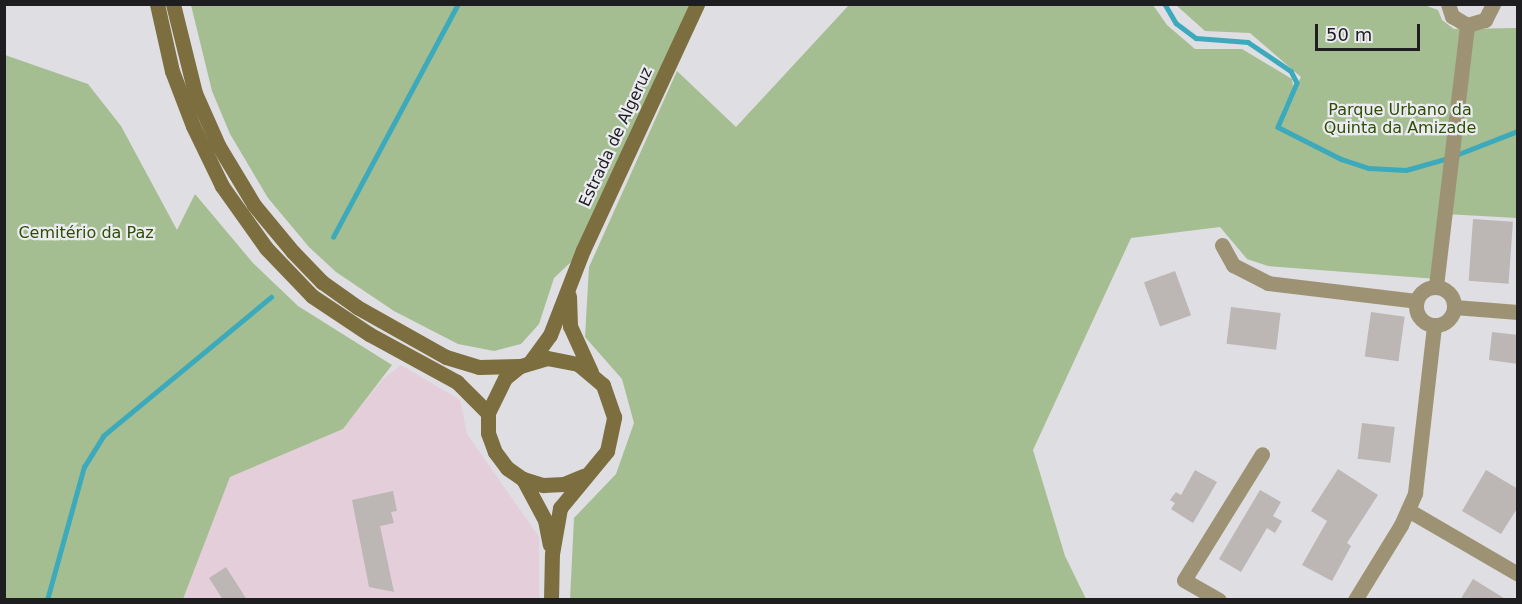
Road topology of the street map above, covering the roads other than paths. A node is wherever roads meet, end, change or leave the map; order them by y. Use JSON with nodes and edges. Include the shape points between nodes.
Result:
{"nodes":[{"id":1,"x":157,"y":4,"type":"edge"},
{"id":2,"x":173,"y":4,"type":"edge"},
{"id":3,"x":697,"y":4,"type":"edge"},
{"id":4,"x":1448,"y":4,"type":"edge"},
{"id":5,"x":1493,"y":4,"type":"edge"},
{"id":6,"x":1467,"y":25,"type":"junction"},
{"id":7,"x":1222,"y":245,"type":"dead end"},
{"id":8,"x":569,"y":286,"type":"junction"},
{"id":9,"x":1436,"y":286,"type":"junction"},
{"id":10,"x":1416,"y":301,"type":"junction"},
{"id":11,"x":1454,"y":307,"type":"junction"},
{"id":12,"x":1518,"y":312,"type":"edge"},
{"id":13,"x":1434,"y":325,"type":"junction"},
{"id":14,"x":526,"y":363,"type":"junction"},
{"id":15,"x":591,"y":372,"type":"junction"},
{"id":16,"x":488,"y":413,"type":"junction"},
{"id":17,"x":1262,"y":454,"type":"dead end"},
{"id":18,"x":583,"y":476,"type":"junction"},
{"id":19,"x":524,"y":479,"type":"junction"},
{"id":20,"x":1408,"y":510,"type":"junction"},
{"id":21,"x":552,"y":554,"type":"junction"},
{"id":22,"x":1518,"y":574,"type":"edge"},
{"id":23,"x":551,"y":600,"type":"edge"},
{"id":24,"x":1219,"y":600,"type":"edge"},
{"id":25,"x":1355,"y":600,"type":"edge"}],
"edges":[{"from":1,"to":16,"type":"main road","via":[[172,70],[193,126],[222,186],[266,248],[320,301],[369,334],[457,382]]},
{"from":2,"to":14,"type":"main road","via":[[195,93],[218,146],[254,205],[322,282],[446,357],[479,367]]},
{"from":3,"to":8,"type":"main road","name":"Estrada de Algeruz"},
{"from":4,"to":6,"type":"street","via":[[1452,16]]},
{"from":5,"to":6,"type":"street","via":[[1485,20]]},
{"from":6,"to":9,"type":"street"},
{"from":7,"to":10,"type":"street","via":[[1233,265],[1268,283]]},
{"from":8,"to":14,"type":"main road","name":"Estrada de Algeruz","via":[[550,334]]},
{"from":8,"to":15,"type":"main road","name":"Estrada de Algeruz","via":[[570,326]]},
{"from":9,"to":10,"type":"street","via":[[1422,291]]},
{"from":9,"to":11,"type":"street","via":[[1449,293]]},
{"from":10,"to":13,"type":"street","via":[[1420,319]]},
{"from":11,"to":12,"type":"street"},
{"from":11,"to":13,"type":"street","via":[[1448,320]]},
{"from":13,"to":20,"type":"street","via":[[1415,494]]},
{"from":14,"to":15,"type":"main road","via":[[563,359]]},
{"from":14,"to":16,"type":"main road","name":"Estrada de Algeruz","via":[[494,394]]},
{"from":15,"to":18,"type":"main road","name":"Estrada de Algeruz","via":[[603,385],[615,417],[607,451]]},
{"from":16,"to":19,"type":"main road","name":"Estrada de Algeruz","via":[[488,433],[495,452],[507,468]]},
{"from":17,"to":24,"type":"street","via":[[1184,580]]},
{"from":18,"to":19,"type":"main road","name":"Estrada de Algeruz","via":[[554,484]]},
{"from":18,"to":21,"type":"main road","name":"Estrada de Algeruz","via":[[560,508]]},
{"from":19,"to":21,"type":"main road","name":"Estrada de Algeruz","via":[[544,520]]},
{"from":20,"to":22,"type":"street"},
{"from":20,"to":25,"type":"street"},
{"from":21,"to":23,"type":"main road","name":"Estrada de Algeruz"}]}
